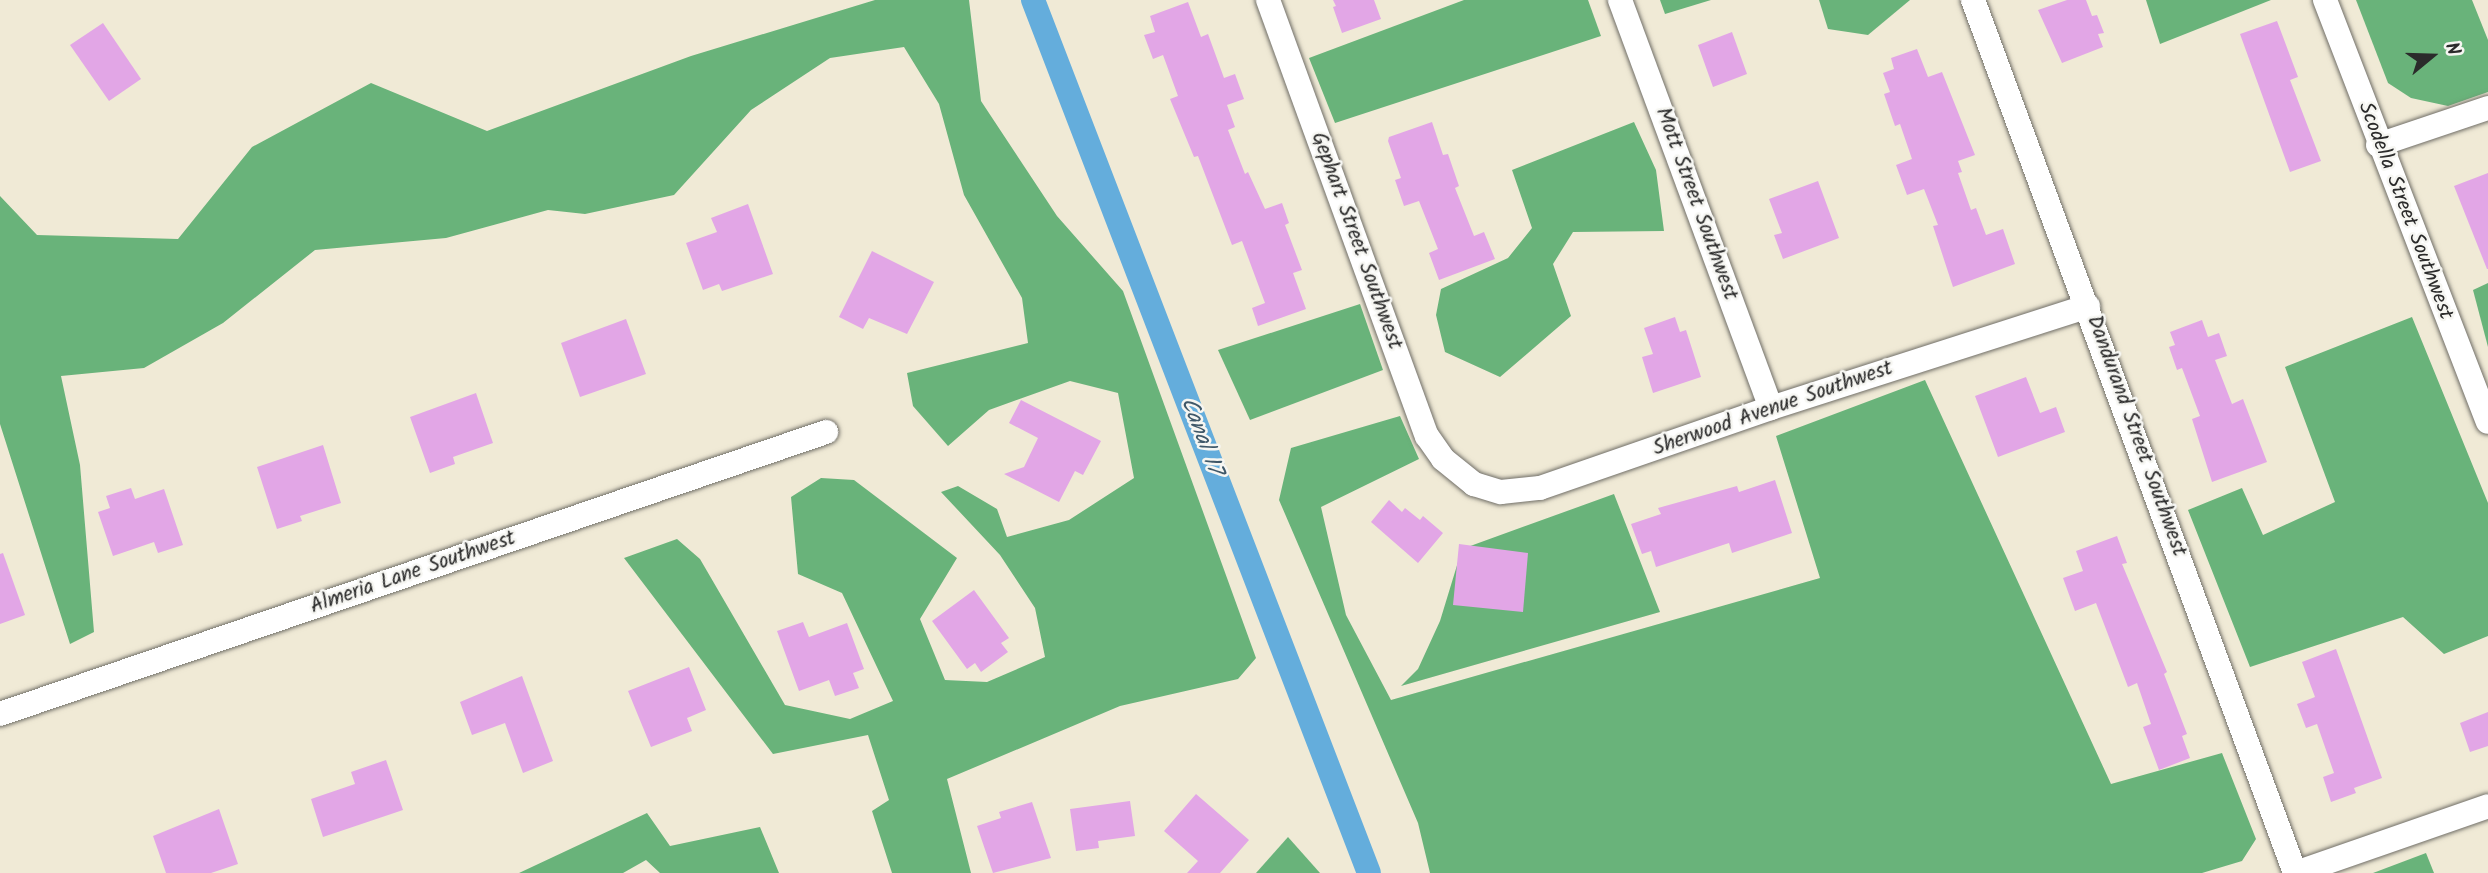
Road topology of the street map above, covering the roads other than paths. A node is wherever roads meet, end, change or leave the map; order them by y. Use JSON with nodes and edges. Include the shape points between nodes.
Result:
{"nodes":[{"id":1,"x":1268,"y":0,"type":"edge"},
{"id":2,"x":1620,"y":0,"type":"edge"},
{"id":3,"x":1973,"y":0,"type":"edge"},
{"id":4,"x":2325,"y":0,"type":"edge"},
{"id":5,"x":2488,"y":108,"type":"edge"},
{"id":6,"x":2378,"y":145,"type":"junction"},
{"id":7,"x":2088,"y":306,"type":"junction"},
{"id":8,"x":1771,"y":408,"type":"junction"},
{"id":9,"x":2488,"y":422,"type":"edge"},
{"id":10,"x":826,"y":432,"type":"dead end"},
{"id":11,"x":1458,"y":474,"type":"joint"},
{"id":12,"x":0,"y":714,"type":"edge"},
{"id":13,"x":2488,"y":806,"type":"edge"},
{"id":14,"x":2295,"y":873,"type":"edge"}],
"edges":[{"from":1,"to":11,"type":"street","name":"Gephart Street Southwest","via":[[1427,436]]},
{"from":2,"to":8,"type":"street","name":"Mott Street Southwest"},
{"from":3,"to":7,"type":"street","name":"Dandurand Street Southwest"},
{"from":4,"to":6,"type":"street","name":"Scodella Street Southwest"},
{"from":5,"to":6,"type":"street"},
{"from":6,"to":9,"type":"street","name":"Scodella Street Southwest"},
{"from":7,"to":8,"type":"street","name":"Sherwood Avenue Southwest"},
{"from":7,"to":14,"type":"street","name":"Dandurand Street Southwest"},
{"from":8,"to":11,"type":"street","name":"Sherwood Avenue Southwest","via":[[1540,488],[1501,492]]},
{"from":10,"to":12,"type":"street","name":"Almeria Lane Southwest"},
{"from":13,"to":14,"type":"street"}]}
